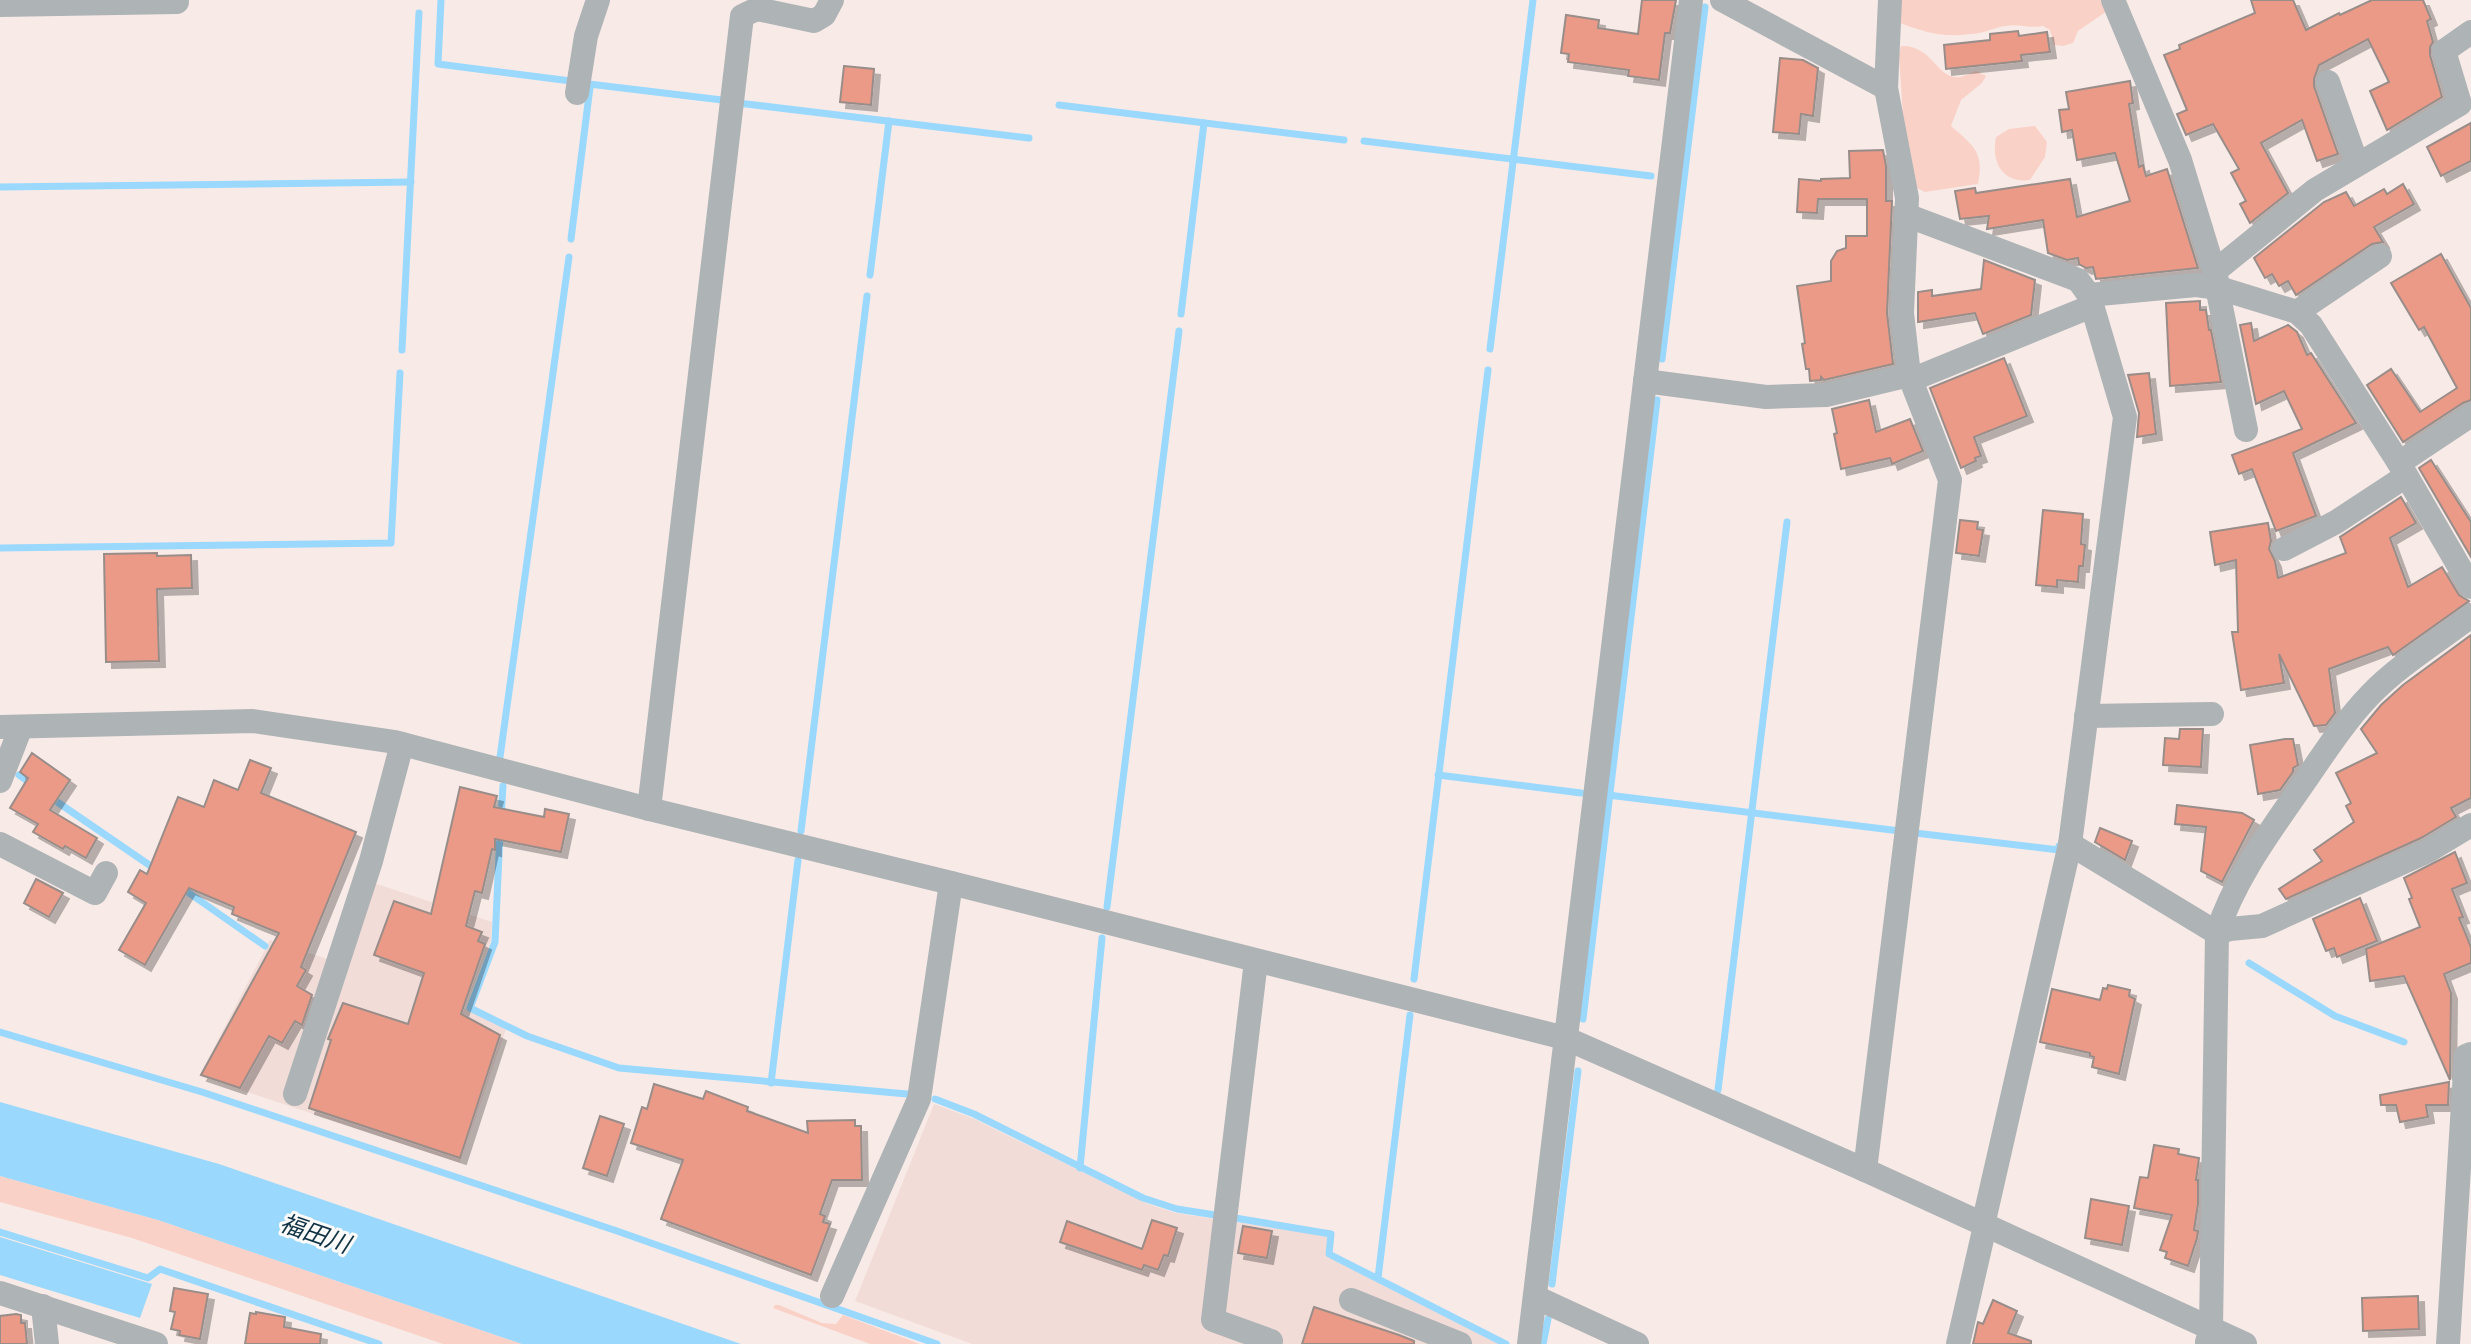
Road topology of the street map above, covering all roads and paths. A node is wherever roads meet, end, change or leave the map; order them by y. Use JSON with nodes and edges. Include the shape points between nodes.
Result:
{"nodes":[{"id":1,"x":598,"y":0,"type":"edge"},
{"id":2,"x":832,"y":0,"type":"edge"},
{"id":3,"x":1691,"y":0,"type":"edge"},
{"id":4,"x":1722,"y":0,"type":"edge"},
{"id":5,"x":1890,"y":0,"type":"edge"},
{"id":6,"x":2113,"y":0,"type":"edge"},
{"id":7,"x":177,"y":2,"type":"dead end"},
{"id":8,"x":0,"y":5,"type":"edge"},
{"id":9,"x":2471,"y":32,"type":"edge"},
{"id":10,"x":2328,"y":82,"type":"dead end"},
{"id":11,"x":1886,"y":88,"type":"junction"},
{"id":12,"x":577,"y":93,"type":"dead end"},
{"id":13,"x":2357,"y":164,"type":"junction"},
{"id":14,"x":1906,"y":215,"type":"junction"},
{"id":15,"x":2380,"y":256,"type":"dead end"},
{"id":16,"x":2216,"y":282,"type":"junction"},
{"id":17,"x":2090,"y":300,"type":"junction"},
{"id":18,"x":2297,"y":312,"type":"junction"},
{"id":19,"x":1910,"y":378,"type":"junction"},
{"id":20,"x":1645,"y":381,"type":"junction"},
{"id":21,"x":2471,"y":415,"type":"edge"},
{"id":22,"x":2246,"y":430,"type":"dead end"},
{"id":23,"x":2403,"y":470,"type":"junction"},
{"id":24,"x":2284,"y":549,"type":"dead end"},
{"id":25,"x":2471,"y":587,"type":"edge"},
{"id":26,"x":2471,"y":616,"type":"edge"},
{"id":27,"x":2212,"y":714,"type":"dead end"},
{"id":28,"x":2086,"y":716,"type":"junction"},
{"id":29,"x":10,"y":727,"type":"edge"},
{"id":30,"x":402,"y":744,"type":"junction"},
{"id":31,"x":0,"y":781,"type":"edge"},
{"id":32,"x":649,"y":809,"type":"junction"},
{"id":33,"x":2471,"y":825,"type":"edge"},
{"id":34,"x":0,"y":844,"type":"edge"},
{"id":35,"x":2070,"y":844,"type":"junction"},
{"id":36,"x":106,"y":873,"type":"dead end"},
{"id":37,"x":951,"y":883,"type":"junction"},
{"id":38,"x":2217,"y":933,"type":"junction"},
{"id":39,"x":1256,"y":961,"type":"junction"},
{"id":40,"x":1565,"y":1038,"type":"junction"},
{"id":41,"x":2471,"y":1054,"type":"edge"},
{"id":42,"x":296,"y":1094,"type":"dead end"},
{"id":43,"x":1865,"y":1170,"type":"junction"},
{"id":44,"x":1984,"y":1225,"type":"junction"},
{"id":45,"x":0,"y":1293,"type":"edge"},
{"id":46,"x":832,"y":1296,"type":"dead end"},
{"id":47,"x":1535,"y":1297,"type":"junction"},
{"id":48,"x":1351,"y":1300,"type":"dead end"},
{"id":49,"x":43,"y":1306,"type":"junction"},
{"id":50,"x":2209,"y":1336,"type":"edge"},
{"id":51,"x":1271,"y":1341,"type":"dead end"},
{"id":52,"x":47,"y":1344,"type":"edge"},
{"id":53,"x":156,"y":1344,"type":"edge"},
{"id":54,"x":1460,"y":1344,"type":"edge"},
{"id":55,"x":1529,"y":1344,"type":"edge"},
{"id":56,"x":1637,"y":1344,"type":"edge"},
{"id":57,"x":1958,"y":1344,"type":"edge"},
{"id":58,"x":2245,"y":1344,"type":"edge"},
{"id":59,"x":2448,"y":1344,"type":"edge"}],
"edges":[{"from":1,"to":12,"type":"street","via":[[586,36]]},
{"from":2,"to":32,"type":"street","via":[[824,15],[814,21],[757,9],[742,16]]},
{"from":3,"to":20,"type":"street"},
{"from":4,"to":11,"type":"street"},
{"from":5,"to":11,"type":"street"},
{"from":6,"to":16,"type":"street","via":[[2180,160]]},
{"from":7,"to":8,"type":"street"},
{"from":9,"to":13,"type":"street","via":[[2444,51],[2460,104]]},
{"from":10,"to":13,"type":"street"},
{"from":11,"to":14,"type":"street","via":[[1907,198]]},
{"from":13,"to":16,"type":"street","via":[[2315,190]]},
{"from":14,"to":17,"type":"street","via":[[2078,280]]},
{"from":14,"to":19,"type":"street","via":[[1902,313]]},
{"from":15,"to":18,"type":"street"},
{"from":16,"to":17,"type":"street"},
{"from":16,"to":18,"type":"street"},
{"from":16,"to":22,"type":"street"},
{"from":17,"to":19,"type":"street"},
{"from":17,"to":28,"type":"street","via":[[2125,416]]},
{"from":18,"to":23,"type":"street","via":[[2311,325]]},
{"from":19,"to":20,"type":"street","via":[[1826,395],[1766,397]]},
{"from":19,"to":43,"type":"street","via":[[1950,480]]},
{"from":20,"to":40,"type":"street"},
{"from":21,"to":23,"type":"street"},
{"from":23,"to":24,"type":"street","via":[[2336,522]]},
{"from":23,"to":25,"type":"street"},
{"from":26,"to":38,"type":"street","via":[[2370,695],[2338,733],[2264,839],[2226,905]]},
{"from":27,"to":28,"type":"street"},
{"from":28,"to":35,"type":"street"},
{"from":29,"to":30,"type":"street","via":[[253,721]]},
{"from":29,"to":31,"type":"street"},
{"from":30,"to":32,"type":"street"},
{"from":30,"to":42,"type":"street","via":[[371,861]]},
{"from":32,"to":37,"type":"street"},
{"from":33,"to":38,"type":"street","via":[[2428,851],[2262,926]]},
{"from":34,"to":36,"type":"street","via":[[95,893]]},
{"from":35,"to":38,"type":"street"},
{"from":35,"to":44,"type":"street"},
{"from":37,"to":39,"type":"street"},
{"from":37,"to":46,"type":"street","via":[[919,1099]]},
{"from":38,"to":50,"type":"street"},
{"from":39,"to":40,"type":"street"},
{"from":39,"to":51,"type":"street","via":[[1213,1320]]},
{"from":40,"to":43,"type":"street"},
{"from":40,"to":47,"type":"street"},
{"from":41,"to":59,"type":"street","via":[[2466,1056]]},
{"from":43,"to":44,"type":"street"},
{"from":44,"to":50,"type":"street"},
{"from":44,"to":57,"type":"street"},
{"from":45,"to":49,"type":"street"},
{"from":47,"to":55,"type":"street"},
{"from":47,"to":56,"type":"street"},
{"from":48,"to":54,"type":"street"},
{"from":49,"to":52,"type":"street"},
{"from":49,"to":53,"type":"street"},
{"from":50,"to":58,"type":"street"}]}
